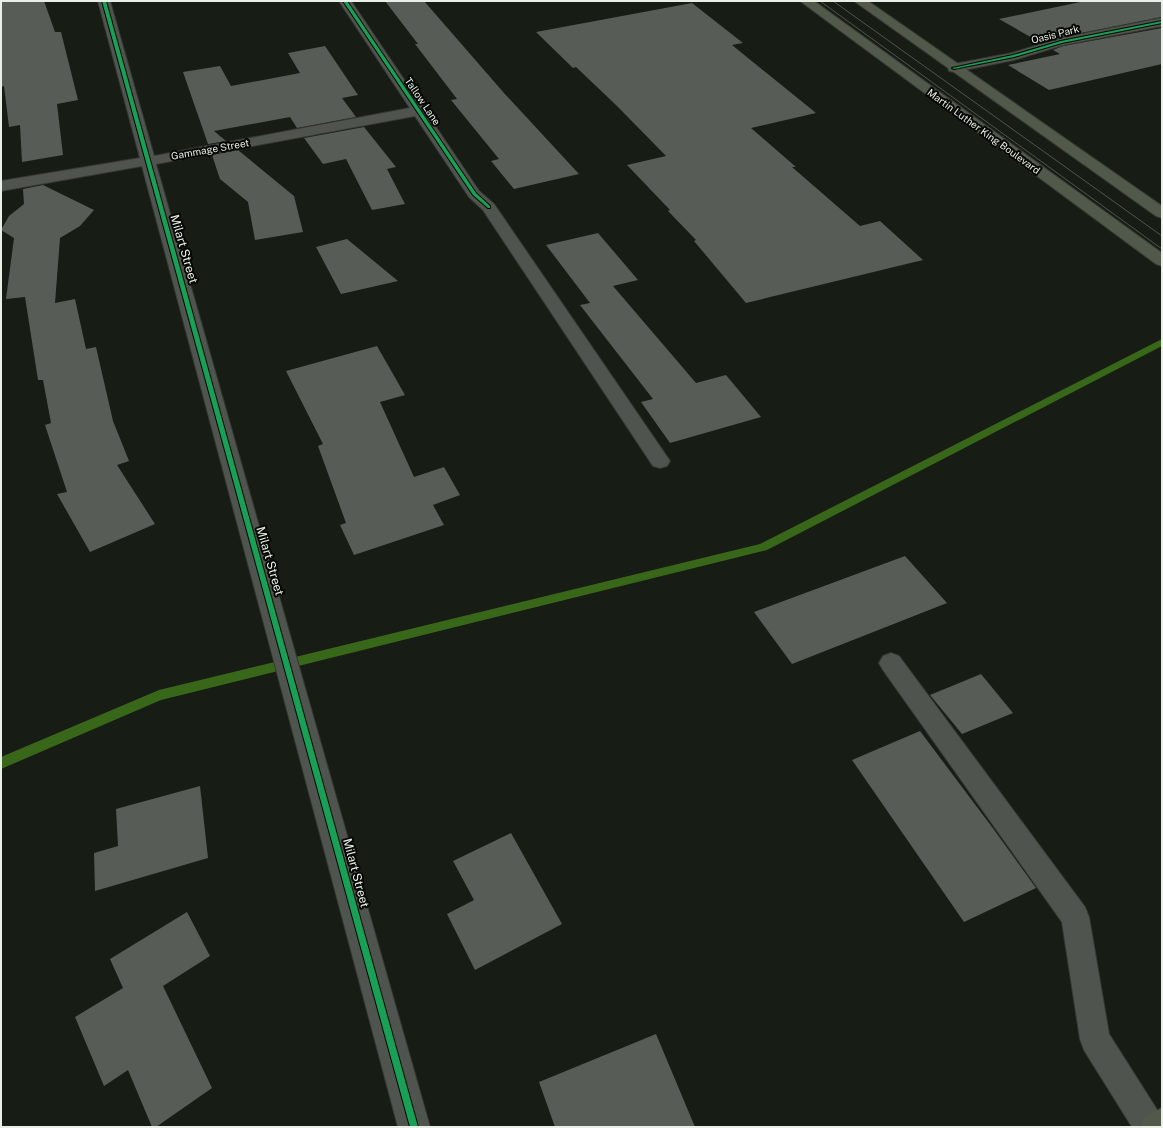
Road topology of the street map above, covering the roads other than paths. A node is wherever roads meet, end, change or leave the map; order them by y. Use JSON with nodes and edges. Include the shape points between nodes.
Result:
{"nodes":[{"id":1,"x":104,"y":1,"type":"edge"},
{"id":2,"x":345,"y":1,"type":"edge"},
{"id":3,"x":806,"y":1,"type":"edge"},
{"id":4,"x":860,"y":1,"type":"edge"},
{"id":5,"x":1162,"y":22,"type":"edge"},
{"id":6,"x":954,"y":68,"type":"junction"},
{"id":7,"x":418,"y":111,"type":"junction"},
{"id":8,"x":148,"y":161,"type":"junction"},
{"id":9,"x":1,"y":186,"type":"edge"},
{"id":10,"x":1162,"y":213,"type":"edge"},
{"id":11,"x":1162,"y":262,"type":"edge"},
{"id":12,"x":660,"y":461,"type":"dead end"},
{"id":13,"x":891,"y":663,"type":"dead end"},
{"id":14,"x":1162,"y":1124,"type":"edge"},
{"id":15,"x":414,"y":1127,"type":"edge"},
{"id":16,"x":1150,"y":1127,"type":"edge"},
{"id":17,"x":1157,"y":1127,"type":"edge"}],
"edges":[{"from":1,"to":8,"type":"street","name":"Milart Street"},
{"from":2,"to":7,"type":"street","name":"Tallow Lane"},
{"from":3,"to":11,"type":"main road","name":"Martin Luther King Boulevard"},
{"from":4,"to":6,"type":"main road"},
{"from":5,"to":6,"type":"street","name":"Oasis Park","via":[[1061,42],[1014,56]]},
{"from":6,"to":10,"type":"main road"},
{"from":7,"to":8,"type":"street","name":"Gammage Street"},
{"from":7,"to":12,"type":"street","name":"Tallow Lane","via":[[474,194],[489,207]]},
{"from":8,"to":9,"type":"street","name":"Gammage Street"},
{"from":8,"to":15,"type":"street","name":"Milart Street"},
{"from":13,"to":16,"type":"street","via":[[1076,917],[1095,1039]]},
{"from":14,"to":17,"type":"main road"}]}
